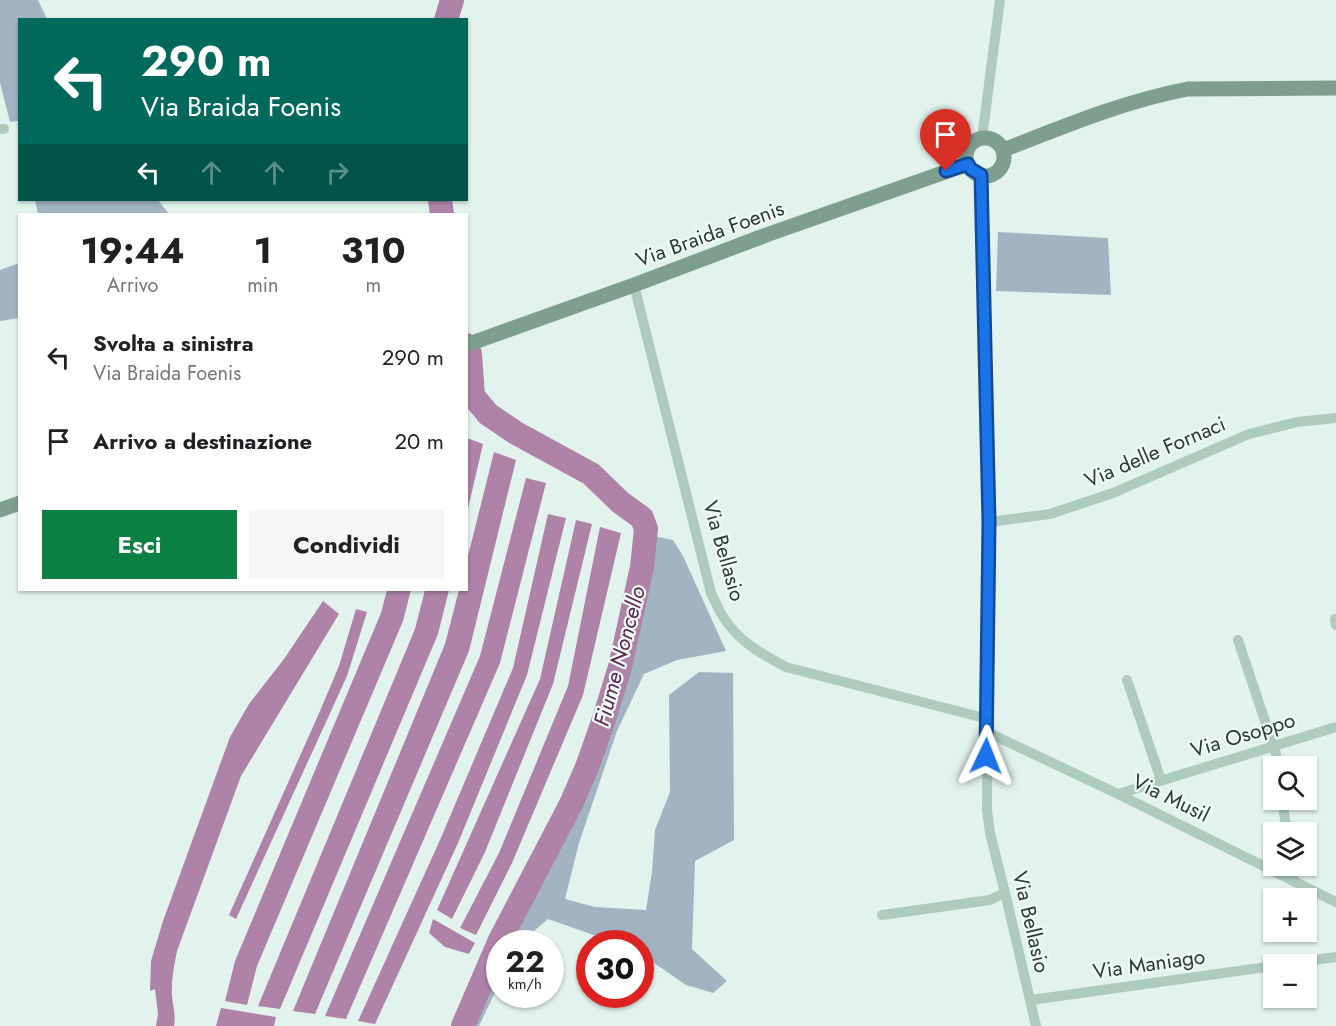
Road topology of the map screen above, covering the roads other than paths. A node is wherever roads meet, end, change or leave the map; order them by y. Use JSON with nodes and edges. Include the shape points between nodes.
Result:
{"nodes":[{"id":1,"x":1000,"y":0,"type":"edge"},
{"id":2,"x":1336,"y":88,"type":"edge"},
{"id":3,"x":982,"y":138,"type":"junction"},
{"id":4,"x":1003,"y":150,"type":"junction"},
{"id":5,"x":968,"y":164,"type":"junction"},
{"id":6,"x":981,"y":175,"type":"junction"},
{"id":7,"x":634,"y":285,"type":"junction"},
{"id":8,"x":468,"y":344,"type":"edge"},
{"id":9,"x":1336,"y":418,"type":"edge"},
{"id":10,"x":18,"y":504,"type":"edge"},
{"id":11,"x":0,"y":510,"type":"edge"},
{"id":12,"x":989,"y":522,"type":"junction"},
{"id":13,"x":1238,"y":640,"type":"dead end"},
{"id":14,"x":1127,"y":680,"type":"dead end"},
{"id":15,"x":988,"y":719,"type":"junction"},
{"id":16,"x":1336,"y":728,"type":"edge"},
{"id":17,"x":987,"y":732,"type":"junction"},
{"id":18,"x":1273,"y":746,"type":"junction"},
{"id":19,"x":1276,"y":756,"type":"edge"},
{"id":20,"x":1161,"y":780,"type":"junction"},
{"id":21,"x":1118,"y":794,"type":"junction"},
{"id":22,"x":1293,"y":876,"type":"edge"},
{"id":23,"x":1294,"y":881,"type":"junction"},
{"id":24,"x":1004,"y":893,"type":"junction"},
{"id":25,"x":1336,"y":902,"type":"edge"},
{"id":26,"x":882,"y":915,"type":"dead end"},
{"id":27,"x":1336,"y":957,"type":"edge"},
{"id":28,"x":1317,"y":960,"type":"edge"},
{"id":29,"x":1263,"y":968,"type":"edge"},
{"id":30,"x":1031,"y":1000,"type":"junction"},
{"id":31,"x":1036,"y":1026,"type":"edge"}],
"edges":[{"from":1,"to":3,"type":"street"},
{"from":2,"to":4,"type":"street","via":[[1188,89],[1164,93]]},
{"from":3,"to":4,"type":"street","via":[[993,140]]},
{"from":3,"to":5,"type":"street","via":[[967,150]]},
{"from":4,"to":6,"type":"street","via":[[999,170]]},
{"from":5,"to":6,"type":"street"},
{"from":5,"to":7,"type":"street","name":"Via Braida Foenis"},
{"from":6,"to":12,"type":"street","name":"Via Bellasio"},
{"from":7,"to":8,"type":"street","name":"Via Braida Foenis"},
{"from":7,"to":15,"type":"street","name":"Via Bellasio","via":[[711,593],[724,619],[757,652],[786,667]]},
{"from":9,"to":12,"type":"street","name":"Via delle Fornaci","via":[[1297,422],[1249,434],[1113,493],[1050,514]]},
{"from":10,"to":11,"type":"street"},
{"from":12,"to":15,"type":"street","name":"Via Bellasio"},
{"from":13,"to":18,"type":"street"},
{"from":14,"to":20,"type":"street"},
{"from":15,"to":17,"type":"street","name":"Via Bellasio"},
{"from":16,"to":18,"type":"street","name":"Via Osoppo"},
{"from":17,"to":21,"type":"street","name":"Via Musil"},
{"from":17,"to":24,"type":"street","name":"Via Bellasio","via":[[987,810]]},
{"from":18,"to":19,"type":"street"},
{"from":18,"to":20,"type":"street","name":"Via Osoppo"},
{"from":20,"to":21,"type":"street","name":"Via Osoppo"},
{"from":21,"to":23,"type":"street","name":"Via Musil"},
{"from":22,"to":23,"type":"street"},
{"from":23,"to":25,"type":"street","name":"Via Musil"},
{"from":24,"to":26,"type":"street","via":[[990,900]]},
{"from":24,"to":30,"type":"street","name":"Via Bellasio"},
{"from":27,"to":28,"type":"street"},
{"from":29,"to":30,"type":"street","name":"Via Maniago"},
{"from":30,"to":31,"type":"street","name":"Via Bellasio"}]}
